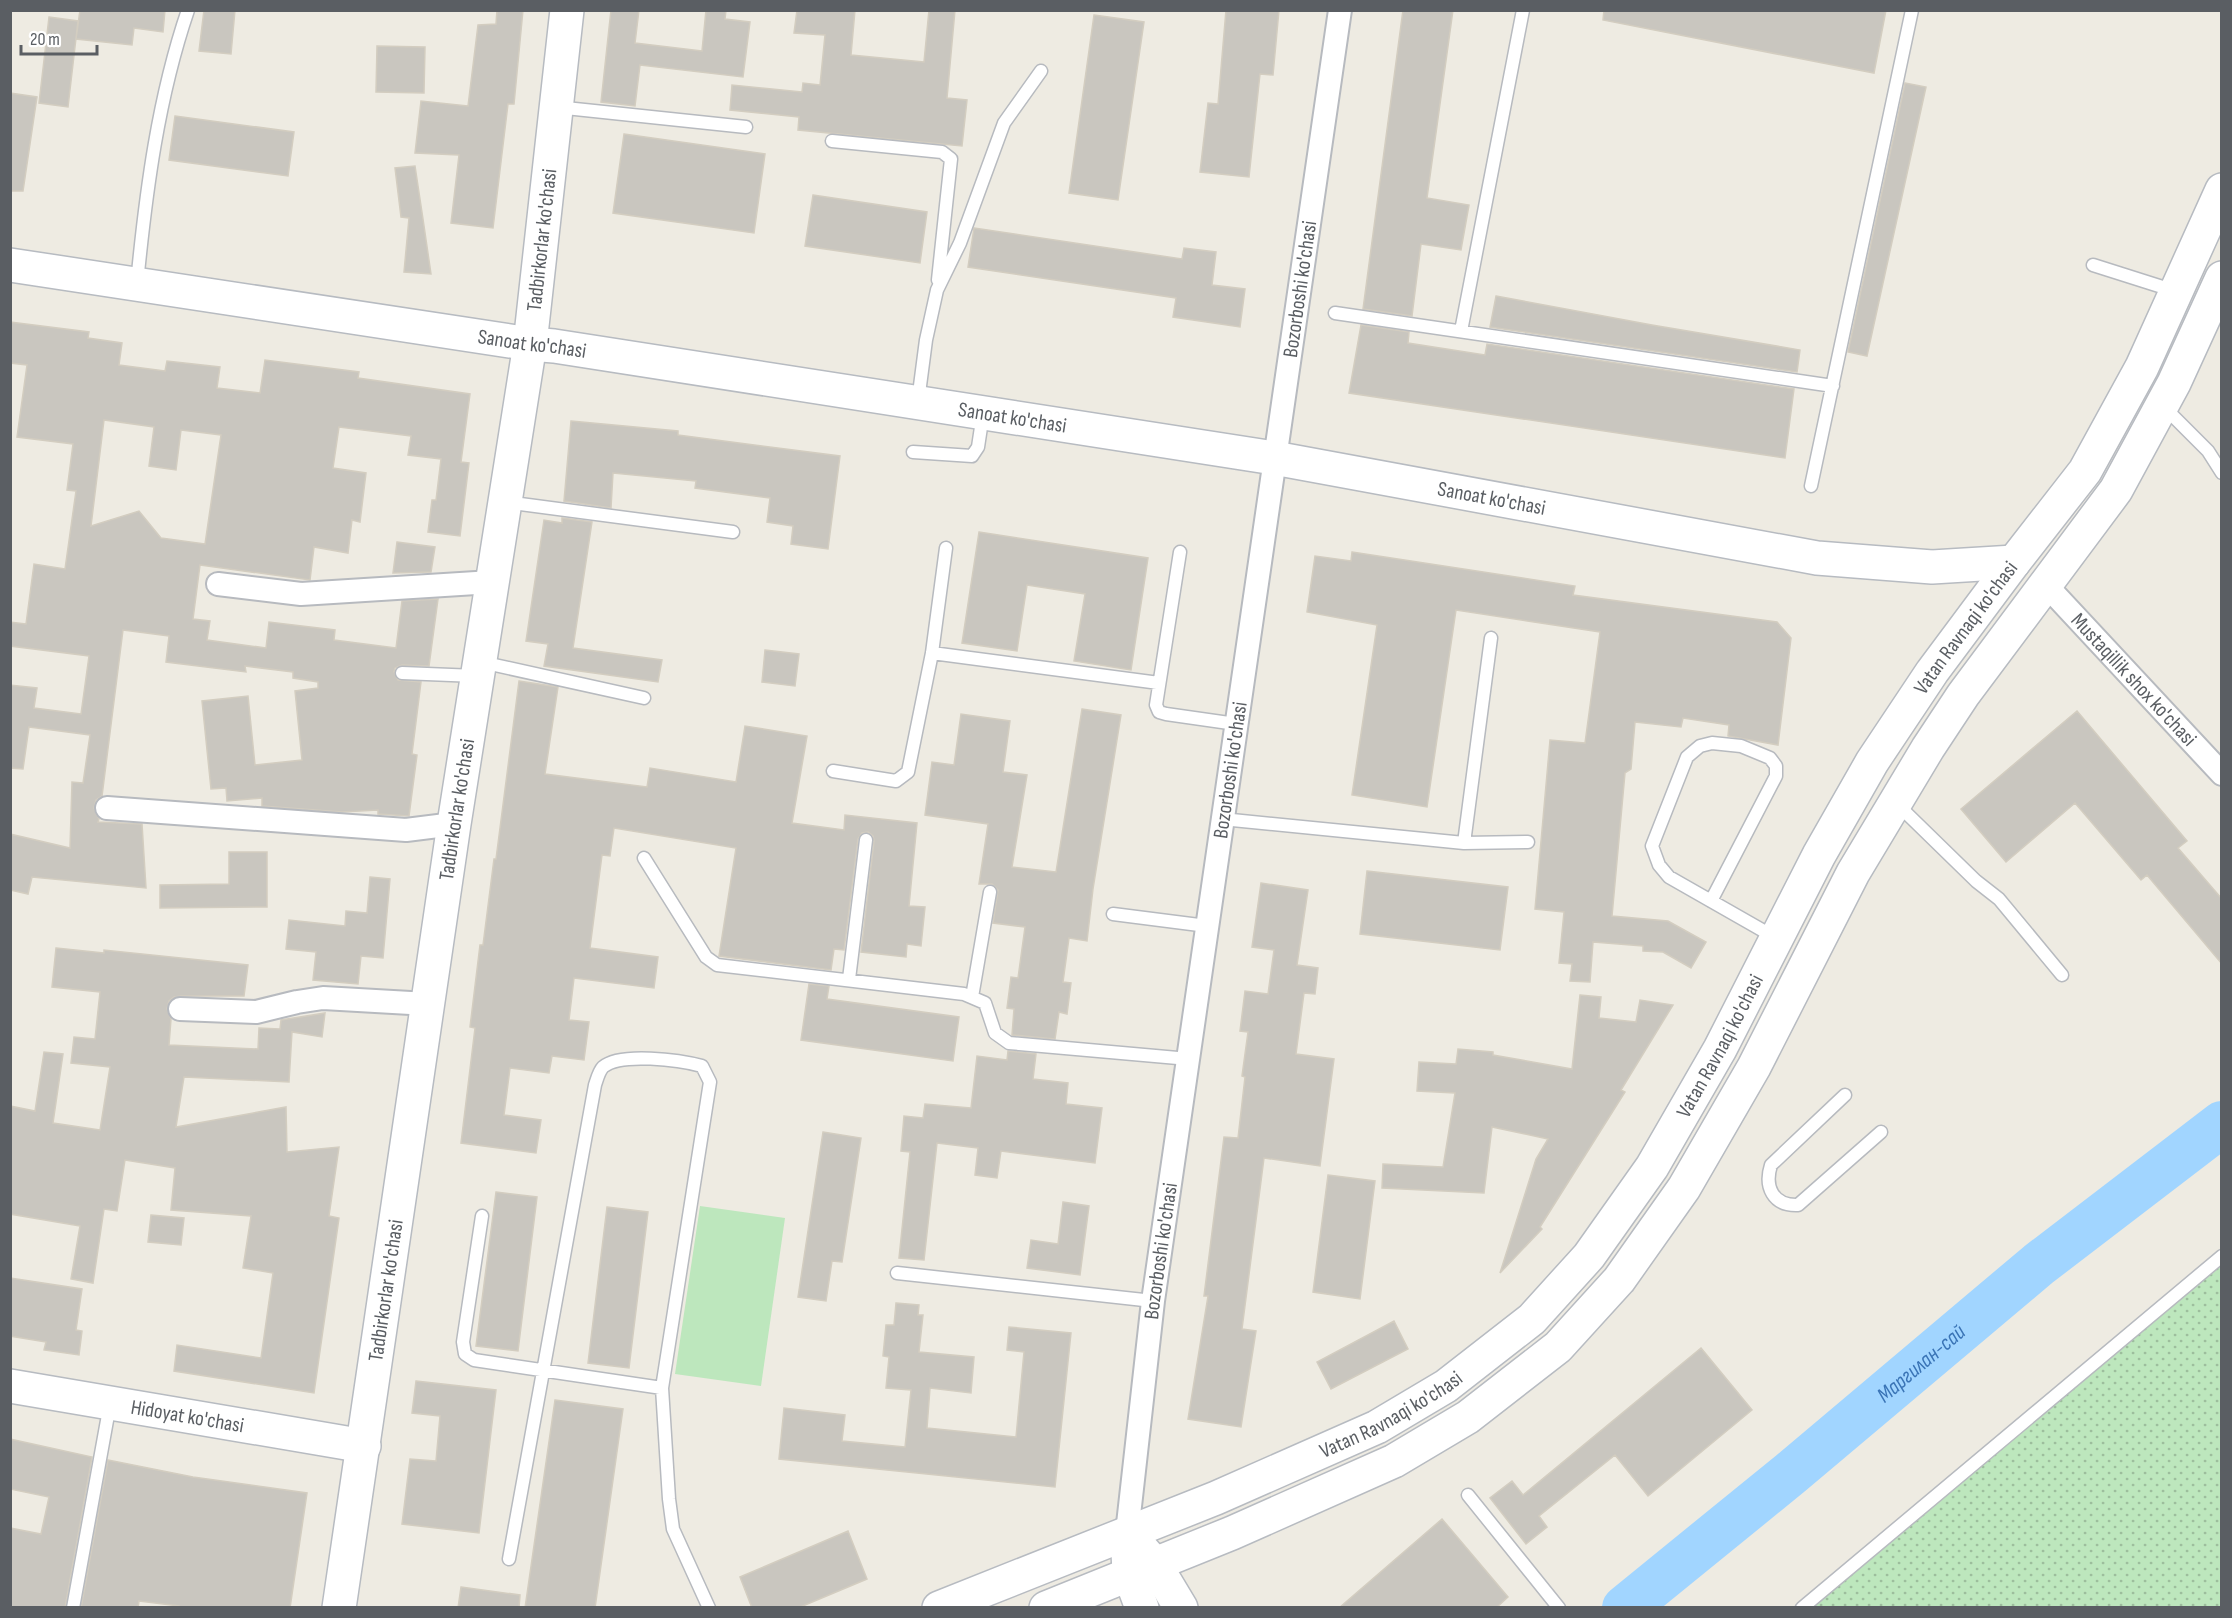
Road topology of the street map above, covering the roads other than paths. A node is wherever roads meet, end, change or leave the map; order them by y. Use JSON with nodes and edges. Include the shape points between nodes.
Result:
{"nodes":[{"id":1,"x":188,"y":10,"type":"edge"},
{"id":2,"x":567,"y":10,"type":"edge"},
{"id":3,"x":1340,"y":10,"type":"edge"},
{"id":4,"x":1523,"y":10,"type":"edge"},
{"id":5,"x":1912,"y":10,"type":"edge"},
{"id":6,"x":1041,"y":71,"type":"dead end"},
{"id":7,"x":556,"y":106,"type":"junction"},
{"id":8,"x":746,"y":128,"type":"dead end"},
{"id":9,"x":832,"y":141,"type":"dead end"},
{"id":10,"x":2222,"y":190,"type":"edge"},
{"id":11,"x":10,"y":266,"type":"edge"},
{"id":12,"x":2093,"y":266,"type":"dead end"},
{"id":13,"x":2222,"y":278,"type":"edge"},
{"id":14,"x":136,"y":284,"type":"junction"},
{"id":15,"x":937,"y":290,"type":"junction"},
{"id":16,"x":2176,"y":291,"type":"junction"},
{"id":17,"x":1335,"y":313,"type":"dead end"},
{"id":18,"x":1461,"y":331,"type":"junction"},
{"id":19,"x":530,"y":344,"type":"junction"},
{"id":20,"x":1833,"y":386,"type":"junction"},
{"id":21,"x":918,"y":402,"type":"junction"},
{"id":22,"x":2162,"y":405,"type":"junction"},
{"id":23,"x":983,"y":413,"type":"junction"},
{"id":24,"x":913,"y":452,"type":"dead end"},
{"id":25,"x":1274,"y":458,"type":"junction"},
{"id":26,"x":2222,"y":473,"type":"edge"},
{"id":27,"x":1810,"y":486,"type":"dead end"},
{"id":28,"x":504,"y":502,"type":"junction"},
{"id":29,"x":733,"y":532,"type":"dead end"},
{"id":30,"x":946,"y":548,"type":"dead end"},
{"id":31,"x":1180,"y":552,"type":"dead end"},
{"id":32,"x":2014,"y":562,"type":"junction"},
{"id":33,"x":492,"y":582,"type":"junction"},
{"id":34,"x":218,"y":584,"type":"dead end"},
{"id":35,"x":2046,"y":585,"type":"junction"},
{"id":36,"x":1491,"y":638,"type":"dead end"},
{"id":37,"x":932,"y":653,"type":"junction"},
{"id":38,"x":479,"y":669,"type":"junction"},
{"id":39,"x":402,"y":673,"type":"dead end"},
{"id":40,"x":1159,"y":683,"type":"junction"},
{"id":41,"x":644,"y":698,"type":"dead end"},
{"id":42,"x":1236,"y":724,"type":"junction"},
{"id":43,"x":833,"y":771,"type":"dead end"},
{"id":44,"x":2222,"y":774,"type":"edge"},
{"id":45,"x":1895,"y":802,"type":"junction"},
{"id":46,"x":107,"y":808,"type":"dead end"},
{"id":47,"x":1222,"y":819,"type":"junction"},
{"id":48,"x":454,"y":824,"type":"junction"},
{"id":49,"x":866,"y":840,"type":"dead end"},
{"id":50,"x":1528,"y":842,"type":"dead end"},
{"id":51,"x":1464,"y":843,"type":"junction"},
{"id":52,"x":644,"y":858,"type":"dead end"},
{"id":53,"x":990,"y":892,"type":"dead end"},
{"id":54,"x":1711,"y":900,"type":"junction"},
{"id":55,"x":1113,"y":914,"type":"dead end"},
{"id":56,"x":1207,"y":926,"type":"junction"},
{"id":57,"x":1777,"y":938,"type":"junction"},
{"id":58,"x":2062,"y":975,"type":"dead end"},
{"id":59,"x":849,"y":979,"type":"junction"},
{"id":60,"x":972,"y":997,"type":"junction"},
{"id":61,"x":429,"y":1004,"type":"junction"},
{"id":62,"x":180,"y":1009,"type":"dead end"},
{"id":63,"x":1189,"y":1059,"type":"junction"},
{"id":64,"x":1845,"y":1095,"type":"dead end"},
{"id":65,"x":1881,"y":1132,"type":"dead end"},
{"id":66,"x":482,"y":1216,"type":"dead end"},
{"id":67,"x":2222,"y":1256,"type":"edge"},
{"id":68,"x":897,"y":1274,"type":"dead end"},
{"id":69,"x":1153,"y":1301,"type":"junction"},
{"id":70,"x":543,"y":1370,"type":"junction"},
{"id":71,"x":10,"y":1386,"type":"edge"},
{"id":72,"x":662,"y":1388,"type":"junction"},
{"id":73,"x":110,"y":1403,"type":"junction"},
{"id":74,"x":364,"y":1446,"type":"junction"},
{"id":75,"x":1468,"y":1495,"type":"dead end"},
{"id":76,"x":1127,"y":1533,"type":"junction"},
{"id":77,"x":509,"y":1558,"type":"dead end"},
{"id":78,"x":1141,"y":1568,"type":"junction"},
{"id":79,"x":73,"y":1608,"type":"edge"},
{"id":80,"x":339,"y":1608,"type":"edge"},
{"id":81,"x":709,"y":1608,"type":"edge"},
{"id":82,"x":939,"y":1608,"type":"edge"},
{"id":83,"x":1046,"y":1608,"type":"edge"},
{"id":84,"x":1142,"y":1608,"type":"edge"},
{"id":85,"x":1181,"y":1608,"type":"edge"},
{"id":86,"x":1559,"y":1608,"type":"edge"},
{"id":87,"x":1802,"y":1608,"type":"edge"}],
"edges":[{"from":1,"to":14,"type":"lane","via":[[155,138]]},
{"from":2,"to":7,"type":"main road","name":"Tadbirkorlar ko'chasi"},
{"from":3,"to":25,"type":"street","name":"Bozorboshi ko'chasi"},
{"from":4,"to":18,"type":"lane"},
{"from":5,"to":20,"type":"lane"},
{"from":6,"to":15,"type":"lane","via":[[1004,123],[960,243]]},
{"from":7,"to":8,"type":"lane"},
{"from":7,"to":19,"type":"main road","name":"Tadbirkorlar ko'chasi"},
{"from":9,"to":15,"type":"lane","via":[[942,152],[951,159]]},
{"from":10,"to":16,"type":"main road","name":"Vatan Ravnaqi ko'chasi"},
{"from":11,"to":14,"type":"main road","name":"Sanoat ko'chasi"},
{"from":12,"to":16,"type":"lane"},
{"from":13,"to":22,"type":"main road","name":"Vatan Ravnaqi ko'chasi"},
{"from":14,"to":19,"type":"main road","name":"Sanoat ko'chasi"},
{"from":15,"to":21,"type":"lane"},
{"from":16,"to":32,"type":"main road","name":"Vatan Ravnaqi ko'chasi","via":[[2142,367],[2085,471]]},
{"from":17,"to":18,"type":"lane"},
{"from":18,"to":20,"type":"lane"},
{"from":19,"to":21,"type":"main road","name":"Sanoat ko'chasi"},
{"from":19,"to":28,"type":"main road","name":"Tadbirkorlar ko'chasi"},
{"from":20,"to":27,"type":"lane"},
{"from":21,"to":23,"type":"main road","name":"Sanoat ko'chasi"},
{"from":22,"to":26,"type":"lane","via":[[2208,452]]},
{"from":22,"to":35,"type":"main road","name":"Vatan Ravnaqi ko'chasi","via":[[2116,490]]},
{"from":23,"to":24,"type":"lane","via":[[978,447],[972,456]]},
{"from":23,"to":25,"type":"main road","name":"Sanoat ko'chasi"},
{"from":25,"to":32,"type":"main road","name":"Sanoat ko'chasi","via":[[1818,558],[1932,567]]},
{"from":25,"to":42,"type":"street","name":"Bozorboshi ko'chasi"},
{"from":28,"to":29,"type":"lane"},
{"from":28,"to":33,"type":"main road","name":"Tadbirkorlar ko'chasi"},
{"from":30,"to":37,"type":"lane"},
{"from":31,"to":40,"type":"lane"},
{"from":32,"to":35,"type":"main road"},
{"from":32,"to":57,"type":"main road","name":"Vatan Ravnaqi ko'chasi","via":[[1932,672],[1872,762]]},
{"from":33,"to":34,"type":"street","via":[[301,594]]},
{"from":33,"to":38,"type":"main road","name":"Tadbirkorlar ko'chasi"},
{"from":35,"to":44,"type":"street","name":"Mustaqillik shox ko'chasi"},
{"from":35,"to":45,"type":"main road","name":"Vatan Ravnaqi ko'chasi","via":[[1963,695]]},
{"from":36,"to":51,"type":"lane"},
{"from":37,"to":40,"type":"lane"},
{"from":37,"to":43,"type":"lane","via":[[908,772],[897,781]]},
{"from":38,"to":39,"type":"lane"},
{"from":38,"to":41,"type":"lane"},
{"from":38,"to":48,"type":"main road","name":"Tadbirkorlar ko'chasi"},
{"from":40,"to":42,"type":"lane","via":[[1159,712]]},
{"from":42,"to":47,"type":"street","name":"Bozorboshi ko'chasi"},
{"from":45,"to":58,"type":"lane","via":[[1999,899]]},
{"from":45,"to":78,"type":"main road","name":"Vatan Ravnaqi ko'chasi","via":[[1853,873],[1754,1067],[1684,1188],[1618,1280],[1558,1347],[1468,1418],[1394,1461],[1232,1533]]},
{"from":46,"to":48,"type":"street","via":[[406,830]]},
{"from":47,"to":51,"type":"lane"},
{"from":47,"to":56,"type":"street","name":"Bozorboshi ko'chasi"},
{"from":48,"to":61,"type":"main road","name":"Tadbirkorlar ko'chasi"},
{"from":49,"to":59,"type":"lane"},
{"from":50,"to":51,"type":"lane"},
{"from":52,"to":59,"type":"lane","via":[[706,957],[717,965]]},
{"from":53,"to":60,"type":"lane"},
{"from":54,"to":54,"type":"lane","via":[[1669,877],[1652,846],[1687,757],[1700,746],[1712,743],[1741,747],[1770,758],[1776,766],[1776,776]]},
{"from":54,"to":57,"type":"lane"},
{"from":55,"to":56,"type":"lane"},
{"from":56,"to":63,"type":"street","name":"Bozorboshi ko'chasi"},
{"from":57,"to":76,"type":"main road","name":"Vatan Ravnaqi ko'chasi","via":[[1720,1049],[1652,1167],[1589,1256],[1532,1319],[1446,1386],[1377,1426]]},
{"from":59,"to":60,"type":"lane"},
{"from":60,"to":63,"type":"lane","via":[[985,1003],[995,1033],[1009,1043]]},
{"from":61,"to":62,"type":"street","via":[[323,998],[256,1012]]},
{"from":61,"to":74,"type":"main road","name":"Tadbirkorlar ko'chasi"},
{"from":63,"to":69,"type":"street","name":"Bozorboshi ko'chasi"},
{"from":64,"to":65,"type":"lane","via":[[1771,1165],[1767,1177],[1779,1201],[1787,1206],[1798,1205]]},
{"from":66,"to":70,"type":"lane","via":[[463,1342],[465,1354],[474,1360]]},
{"from":67,"to":87,"type":"lane"},
{"from":68,"to":69,"type":"lane"},
{"from":69,"to":76,"type":"street","name":"Bozorboshi ko'chasi"},
{"from":70,"to":72,"type":"lane"},
{"from":70,"to":72,"type":"lane","via":[[595,1084],[602,1068],[618,1059],[683,1061],[702,1066],[710,1082]]},
{"from":70,"to":77,"type":"lane"},
{"from":71,"to":73,"type":"main road","name":"Hidoyat ko'chasi"},
{"from":72,"to":81,"type":"lane","via":[[673,1529]]},
{"from":73,"to":74,"type":"main road","name":"Hidoyat ko'chasi"},
{"from":73,"to":79,"type":"lane"},
{"from":74,"to":80,"type":"main road","name":"Tadbirkorlar ko'chasi"},
{"from":75,"to":86,"type":"lane"},
{"from":76,"to":78,"type":"main road"},
{"from":76,"to":82,"type":"main road","name":"Vatan Ravnaqi ko'chasi"},
{"from":78,"to":83,"type":"main road","name":"Vatan Ravnaqi ko'chasi"},
{"from":78,"to":84,"type":"main road"},
{"from":78,"to":85,"type":"main road"}]}
